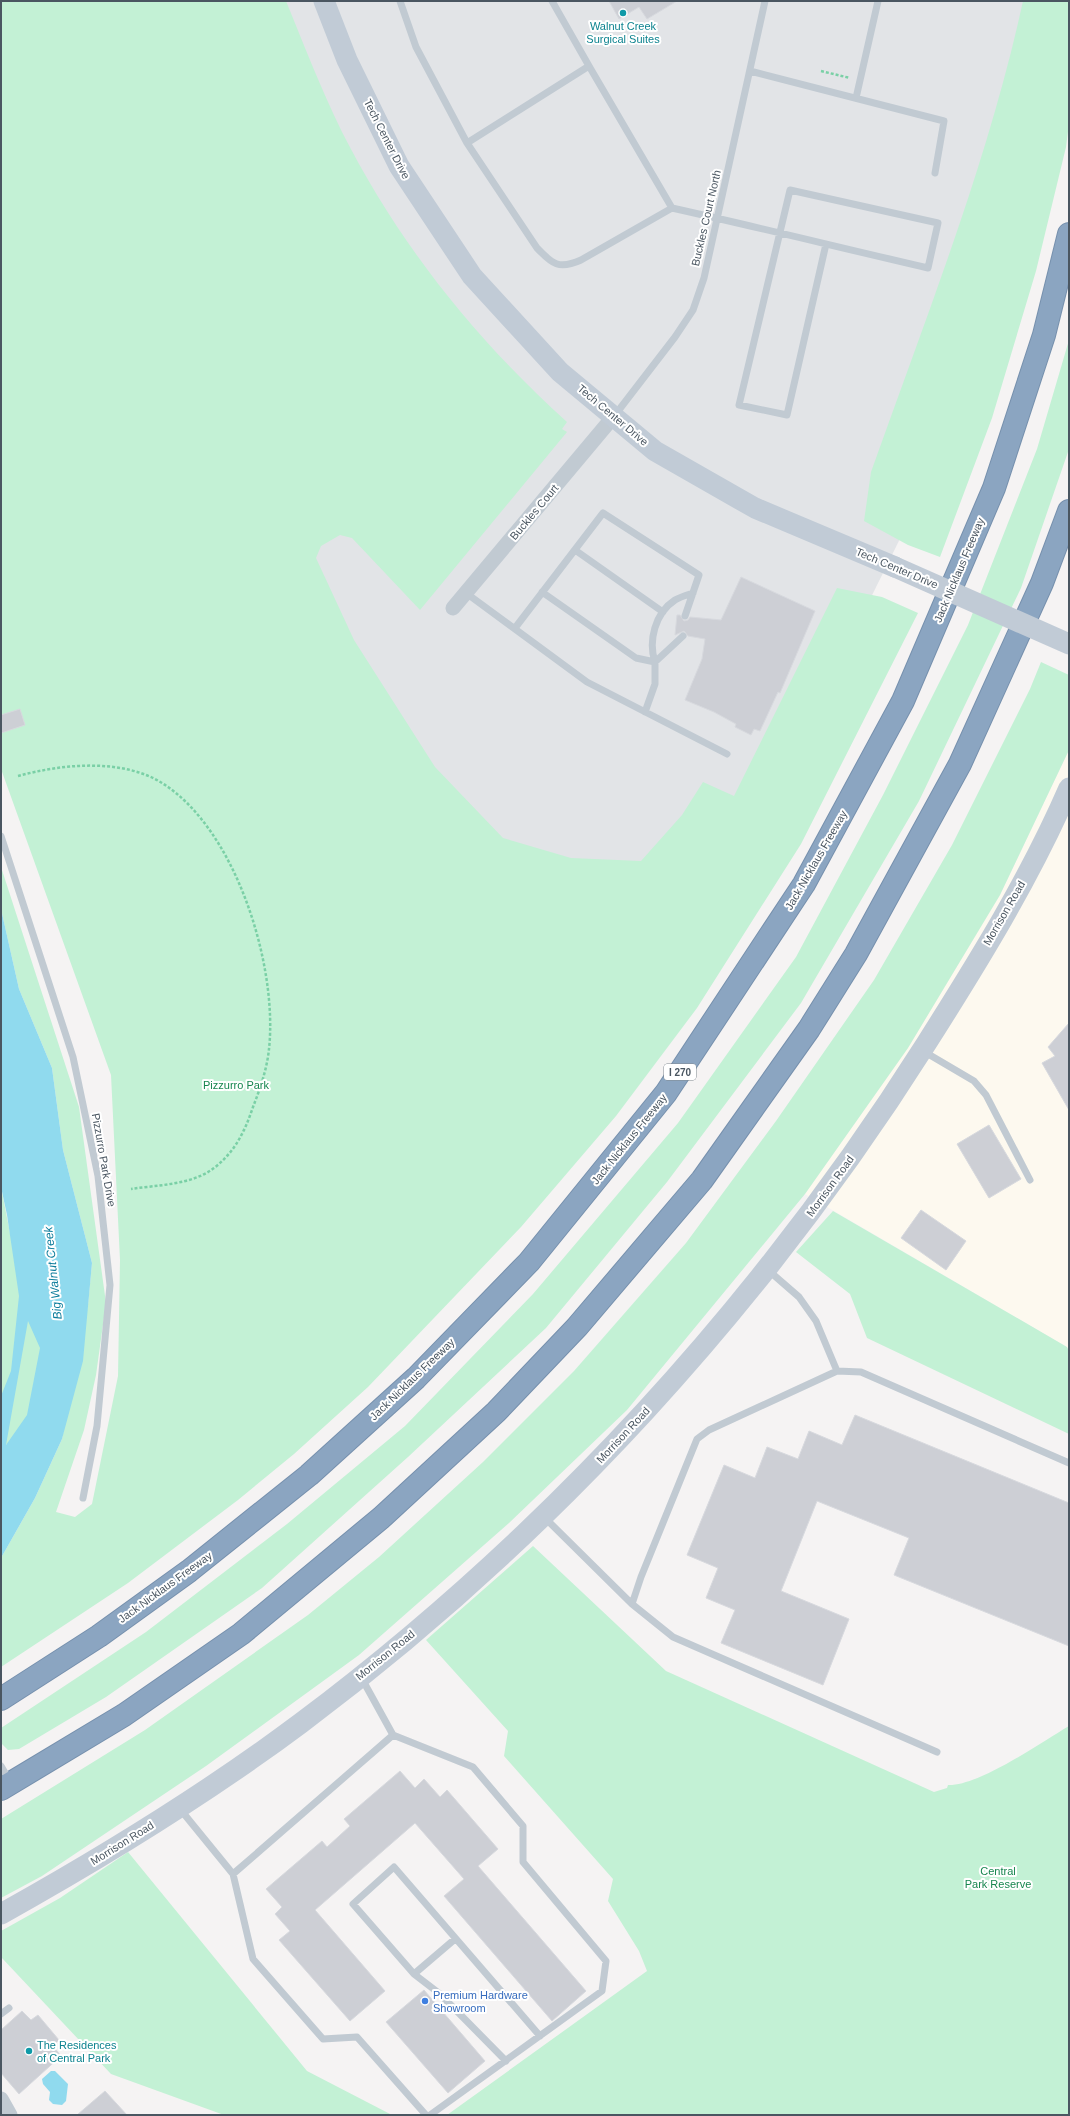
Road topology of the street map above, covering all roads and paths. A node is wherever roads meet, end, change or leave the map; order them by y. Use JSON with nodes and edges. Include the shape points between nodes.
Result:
{"nodes":[{"id":1,"x":324,"y":1,"type":"edge"},
{"id":2,"x":400,"y":1,"type":"edge"},
{"id":3,"x":552,"y":1,"type":"edge"},
{"id":4,"x":765,"y":1,"type":"edge"},
{"id":5,"x":878,"y":1,"type":"edge"},
{"id":6,"x":589,"y":66,"type":"junction"},
{"id":7,"x":750,"y":71,"type":"junction"},
{"id":8,"x":821,"y":71,"type":"dead end"},
{"id":9,"x":850,"y":78,"type":"dead end"},
{"id":10,"x":856,"y":98,"type":"junction"},
{"id":11,"x":467,"y":143,"type":"junction"},
{"id":12,"x":935,"y":173,"type":"dead end"},
{"id":13,"x":672,"y":208,"type":"junction"},
{"id":14,"x":718,"y":218,"type":"junction"},
{"id":15,"x":779,"y":233,"type":"junction"},
{"id":16,"x":1069,"y":234,"type":"edge"},
{"id":17,"x":826,"y":244,"type":"junction"},
{"id":18,"x":614,"y":416,"type":"junction"},
{"id":19,"x":1069,"y":511,"type":"edge"},
{"id":20,"x":575,"y":550,"type":"junction"},
{"id":21,"x":542,"y":592,"type":"junction"},
{"id":22,"x":466,"y":593,"type":"junction"},
{"id":23,"x":693,"y":593,"type":"junction"},
{"id":24,"x":453,"y":608,"type":"dead end"},
{"id":25,"x":663,"y":612,"type":"junction"},
{"id":26,"x":685,"y":616,"type":"dead end"},
{"id":27,"x":515,"y":628,"type":"junction"},
{"id":28,"x":683,"y":636,"type":"dead end"},
{"id":29,"x":1069,"y":644,"type":"edge"},
{"id":30,"x":655,"y":662,"type":"junction"},
{"id":31,"x":645,"y":712,"type":"junction"},
{"id":32,"x":727,"y":754,"type":"dead end"},
{"id":33,"x":18,"y":776,"type":"dead end"},
{"id":34,"x":1069,"y":788,"type":"edge"},
{"id":35,"x":1,"y":836,"type":"edge"},
{"id":36,"x":922,"y":1050,"type":"junction"},
{"id":37,"x":1030,"y":1180,"type":"dead end"},
{"id":38,"x":131,"y":1189,"type":"dead end"},
{"id":39,"x":766,"y":1268,"type":"junction"},
{"id":40,"x":837,"y":1371,"type":"junction"},
{"id":41,"x":1069,"y":1463,"type":"edge"},
{"id":42,"x":82,"y":1498,"type":"dead end"},
{"id":43,"x":543,"y":1516,"type":"junction"},
{"id":44,"x":632,"y":1604,"type":"junction"},
{"id":45,"x":360,"y":1675,"type":"junction"},
{"id":46,"x":1,"y":1699,"type":"edge"},
{"id":47,"x":393,"y":1735,"type":"junction"},
{"id":48,"x":937,"y":1752,"type":"dead end"},
{"id":49,"x":4,"y":1779,"type":"edge"},
{"id":50,"x":179,"y":1808,"type":"junction"},
{"id":51,"x":233,"y":1874,"type":"junction"},
{"id":52,"x":1,"y":1914,"type":"edge"},
{"id":53,"x":455,"y":1938,"type":"junction"},
{"id":54,"x":414,"y":1974,"type":"junction"},
{"id":55,"x":9,"y":2008,"type":"dead end"},
{"id":56,"x":1,"y":2014,"type":"edge"},
{"id":57,"x":540,"y":2036,"type":"junction"},
{"id":58,"x":506,"y":2061,"type":"junction"},
{"id":59,"x":1,"y":2099,"type":"edge"},
{"id":60,"x":10,"y":2115,"type":"edge"},
{"id":61,"x":426,"y":2115,"type":"edge"},
{"id":62,"x":430,"y":2115,"type":"edge"}],
"edges":[{"from":1,"to":18,"type":"street","name":"Tech Center Drive","via":[[347,60],[399,166],[472,276],[560,372]]},
{"from":2,"to":11,"type":"lane","via":[[416,47]]},
{"from":3,"to":6,"type":"lane"},
{"from":4,"to":7,"type":"lane","name":"Buckles Court North"},
{"from":5,"to":10,"type":"lane"},
{"from":6,"to":11,"type":"lane"},
{"from":6,"to":13,"type":"lane"},
{"from":7,"to":10,"type":"lane"},
{"from":7,"to":14,"type":"lane","name":"Buckles Court North"},
{"from":8,"to":9,"type":"path"},
{"from":10,"to":12,"type":"lane","via":[[944,121]]},
{"from":11,"to":13,"type":"lane","via":[[537,248],[548,261],[556,265],[573,264]]},
{"from":13,"to":14,"type":"lane"},
{"from":14,"to":15,"type":"lane"},
{"from":14,"to":18,"type":"lane","name":"Buckles Court North","via":[[704,278],[693,310]]},
{"from":15,"to":17,"type":"lane"},
{"from":15,"to":17,"type":"lane","via":[[790,190],[938,223],[928,268]]},
{"from":15,"to":17,"type":"lane","via":[[739,405],[786,415]]},
{"from":16,"to":46,"type":"highway","name":"Jack Nicklaus Freeway","number":"I 270","via":[[1044,335],[994,488],[903,701],[804,884],[666,1093],[529,1262],[416,1378],[321,1465],[189,1571],[99,1636]]},
{"from":18,"to":22,"type":"street","name":"Buckles Court"},
{"from":18,"to":29,"type":"street","name":"Tech Center Drive","bridge":true,"via":[[656,450],[755,508]]},
{"from":19,"to":49,"type":"highway","via":[[1042,583],[960,764],[860,947],[809,1029],[702,1180],[577,1327],[496,1412],[381,1518],[241,1634],[124,1715]]},
{"from":20,"to":21,"type":"lane"},
{"from":20,"to":23,"type":"lane","via":[[603,513],[699,575]]},
{"from":20,"to":25,"type":"lane"},
{"from":21,"to":27,"type":"lane"},
{"from":21,"to":30,"type":"lane","via":[[636,658]]},
{"from":22,"to":24,"type":"street","name":"Buckles Court"},
{"from":22,"to":27,"type":"lane"},
{"from":23,"to":25,"type":"lane","via":[[675,601]]},
{"from":23,"to":26,"type":"lane"},
{"from":25,"to":30,"type":"lane","via":[[652,637],[651,650]]},
{"from":27,"to":31,"type":"lane","via":[[587,682]]},
{"from":28,"to":30,"type":"lane"},
{"from":30,"to":31,"type":"lane","via":[[655,684]]},
{"from":31,"to":32,"type":"lane"},
{"from":33,"to":38,"type":"path","via":[[68,767],[116,767],[160,782],[180,796],[195,810],[221,846],[244,896],[260,950],[268,998],[269,1050],[258,1095],[241,1140],[224,1160],[202,1176]]},
{"from":34,"to":36,"type":"street","name":"Morrison Road","via":[[1025,878],[961,989]]},
{"from":35,"to":42,"type":"lane","name":"Pizzurro Park Drive","via":[[74,1057],[98,1176],[110,1285],[97,1426]]},
{"from":36,"to":37,"type":"lane","via":[[974,1081],[986,1095]]},
{"from":36,"to":39,"type":"street","name":"Morrison Road","via":[[879,1118],[810,1214]]},
{"from":39,"to":40,"type":"lane","via":[[799,1297],[816,1320]]},
{"from":39,"to":43,"type":"street","name":"Morrison Road","via":[[722,1324],[642,1415]]},
{"from":40,"to":41,"type":"lane","via":[[861,1372]]},
{"from":40,"to":44,"type":"lane","via":[[708,1430],[697,1440]]},
{"from":43,"to":44,"type":"lane"},
{"from":43,"to":45,"type":"street","name":"Morrison Road","via":[[406,1638]]},
{"from":44,"to":48,"type":"lane","via":[[673,1637]]},
{"from":45,"to":47,"type":"lane"},
{"from":45,"to":50,"type":"street","name":"Morrison Road","via":[[302,1722]]},
{"from":47,"to":51,"type":"lane"},
{"from":47,"to":57,"type":"lane","via":[[473,1767],[523,1826],[523,1862],[606,1962],[602,1991]]},
{"from":50,"to":51,"type":"lane"},
{"from":50,"to":52,"type":"street","name":"Morrison Road","via":[[84,1868]]},
{"from":51,"to":61,"type":"lane","via":[[253,1959],[323,2039],[357,2037]]},
{"from":53,"to":54,"type":"lane"},
{"from":53,"to":54,"type":"lane","via":[[394,1867],[353,1904]]},
{"from":53,"to":57,"type":"lane"},
{"from":54,"to":58,"type":"lane","via":[[440,1994]]},
{"from":55,"to":56,"type":"lane"},
{"from":57,"to":58,"type":"lane"},
{"from":58,"to":62,"type":"lane"},
{"from":59,"to":60,"type":"street"}]}
